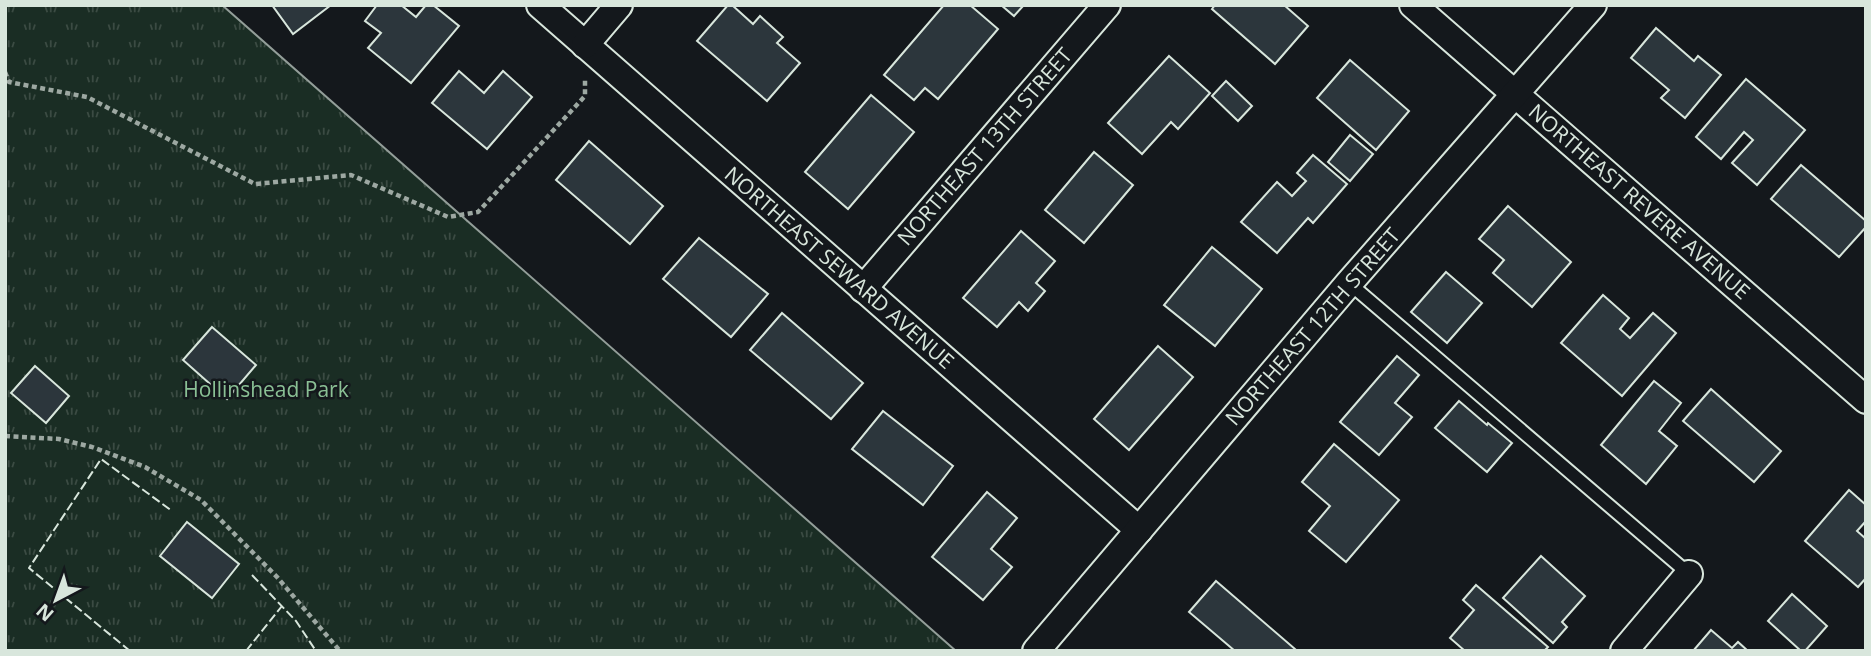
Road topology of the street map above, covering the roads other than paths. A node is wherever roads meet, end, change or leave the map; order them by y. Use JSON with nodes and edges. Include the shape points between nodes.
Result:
{"nodes":[{"id":1,"x":540,"y":5,"type":"edge"},
{"id":2,"x":619,"y":5,"type":"edge"},
{"id":3,"x":1107,"y":5,"type":"edge"},
{"id":4,"x":1413,"y":5,"type":"edge"},
{"id":5,"x":1593,"y":5,"type":"edge"},
{"id":6,"x":584,"y":45,"type":"junction"},
{"id":7,"x":1516,"y":95,"type":"junction"},
{"id":8,"x":1349,"y":282,"type":"junction"},
{"id":9,"x":863,"y":289,"type":"junction"},
{"id":10,"x":1866,"y":400,"type":"edge"},
{"id":11,"x":1139,"y":530,"type":"junction"},
{"id":12,"x":1689,"y":574,"type":"joint"},
{"id":13,"x":1035,"y":651,"type":"edge"},
{"id":14,"x":1623,"y":651,"type":"edge"}],
"edges":[{"from":1,"to":6,"type":"street","name":"NORTHEAST SEWARD AVENUE"},
{"from":2,"to":6,"type":"street"},
{"from":3,"to":9,"type":"street","name":"NORTHEAST 13TH STREET"},
{"from":4,"to":7,"type":"street","name":"NORTHEAST REVERE AVENUE"},
{"from":5,"to":7,"type":"street","name":"NORTHEAST 12TH STREET"},
{"from":6,"to":9,"type":"street","name":"NORTHEAST SEWARD AVENUE"},
{"from":7,"to":8,"type":"street","name":"NORTHEAST 12TH STREET"},
{"from":7,"to":10,"type":"street","name":"NORTHEAST REVERE AVENUE"},
{"from":8,"to":11,"type":"street","name":"NORTHEAST 12TH STREET"},
{"from":8,"to":12,"type":"lane"},
{"from":9,"to":11,"type":"street","name":"NORTHEAST SEWARD AVENUE"},
{"from":11,"to":13,"type":"street","name":"NORTHEAST 12TH STREET"},
{"from":12,"to":14,"type":"street"}]}
